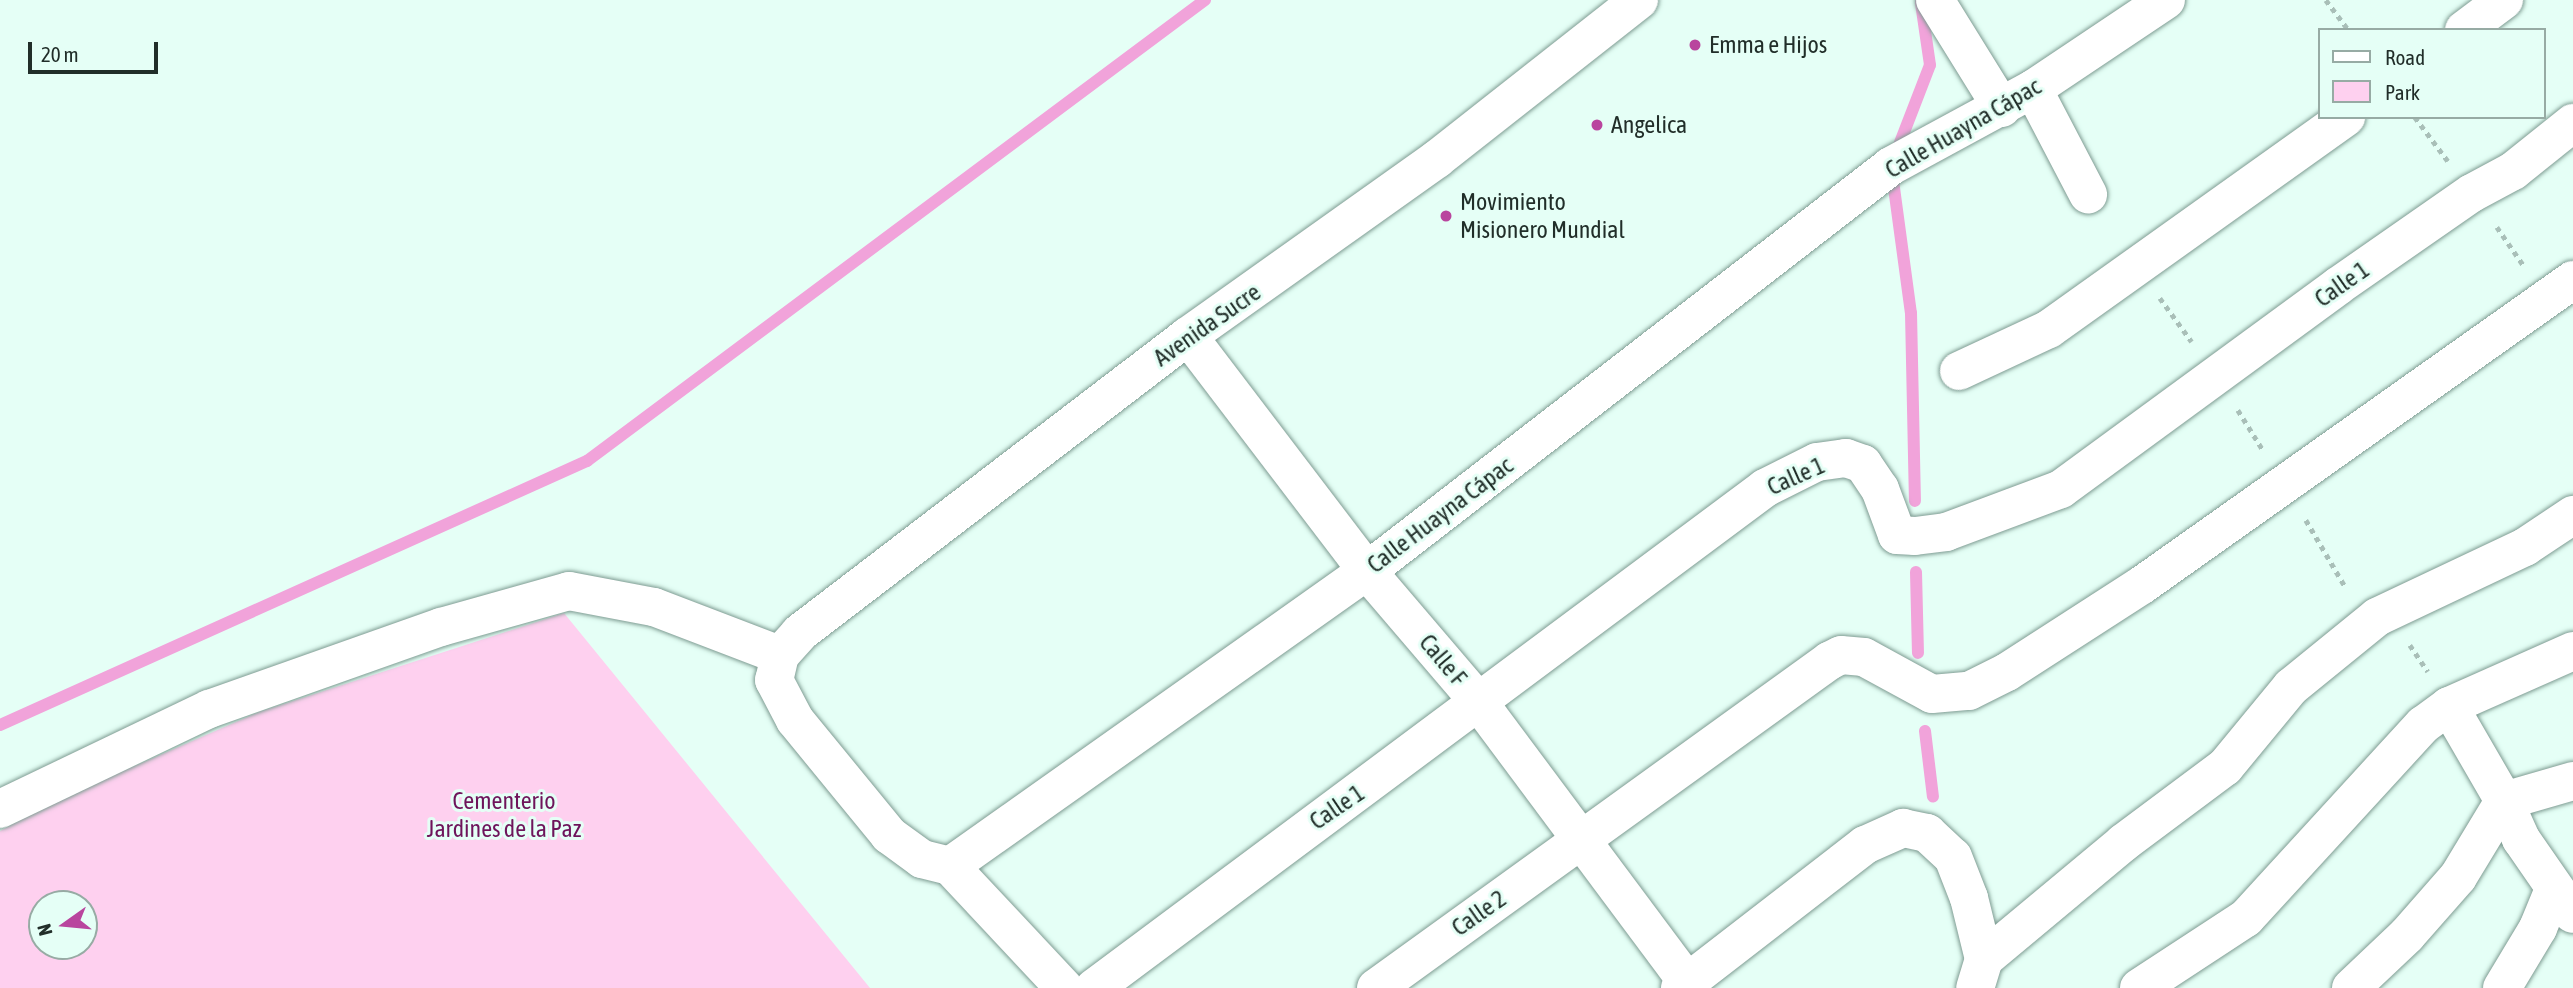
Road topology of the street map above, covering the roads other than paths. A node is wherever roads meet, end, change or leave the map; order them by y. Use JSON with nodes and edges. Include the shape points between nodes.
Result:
{"nodes":[{"id":1,"x":1639,"y":0,"type":"edge"},
{"id":2,"x":1935,"y":0,"type":"edge"},
{"id":3,"x":2166,"y":0,"type":"edge"},
{"id":4,"x":2504,"y":0,"type":"edge"},
{"id":5,"x":2467,"y":28,"type":"edge"},
{"id":6,"x":2017,"y":99,"type":"junction"},
{"id":7,"x":2343,"y":119,"type":"edge"},
{"id":8,"x":2573,"y":123,"type":"edge"},
{"id":9,"x":2088,"y":194,"type":"dead end"},
{"id":10,"x":2573,"y":280,"type":"edge"},
{"id":11,"x":1188,"y":336,"type":"junction"},
{"id":12,"x":1959,"y":371,"type":"dead end"},
{"id":13,"x":2573,"y":515,"type":"edge"},
{"id":14,"x":1367,"y":571,"type":"junction"},
{"id":15,"x":2573,"y":651,"type":"edge"},
{"id":16,"x":780,"y":655,"type":"junction"},
{"id":17,"x":1477,"y":700,"type":"junction"},
{"id":18,"x":2449,"y":706,"type":"junction"},
{"id":19,"x":2573,"y":781,"type":"edge"},
{"id":20,"x":2504,"y":801,"type":"junction"},
{"id":21,"x":0,"y":808,"type":"edge"},
{"id":22,"x":1581,"y":838,"type":"junction"},
{"id":23,"x":950,"y":866,"type":"junction"},
{"id":24,"x":2563,"y":901,"type":"edge"},
{"id":25,"x":1979,"y":974,"type":"edge"},
{"id":26,"x":1687,"y":986,"type":"edge"},
{"id":27,"x":1064,"y":988,"type":"edge"},
{"id":28,"x":1094,"y":988,"type":"edge"},
{"id":29,"x":1376,"y":988,"type":"edge"},
{"id":30,"x":2139,"y":988,"type":"edge"},
{"id":31,"x":2351,"y":988,"type":"edge"},
{"id":32,"x":2502,"y":988,"type":"edge"}],
"edges":[{"from":1,"to":11,"type":"street","name":"Avenida Sucre","via":[[1437,159]]},
{"from":2,"to":6,"type":"street"},
{"from":3,"to":6,"type":"street","name":"Calle Huayna Cápac"},
{"from":4,"to":5,"type":"street"},
{"from":6,"to":9,"type":"street"},
{"from":6,"to":14,"type":"street","name":"Calle Huayna Cápac","via":[[1891,166]]},
{"from":7,"to":12,"type":"street","via":[[2049,330]]},
{"from":8,"to":17,"type":"street","name":"Calle 1","via":[[2513,171],[2472,193],[2338,285],[2061,489],[1946,533],[1897,535],[1880,489],[1863,464],[1846,458],[1818,461],[1765,488]]},
{"from":10,"to":22,"type":"street","name":"Calle 2","via":[[2142,585],[2007,672],[1969,691],[1933,694],[1864,657],[1841,655]]},
{"from":11,"to":14,"type":"street","name":"Calle F"},
{"from":11,"to":16,"type":"street","name":"Avenida Sucre","via":[[800,633]]},
{"from":13,"to":25,"type":"street","via":[[2525,547],[2376,617],[2291,687],[2225,767],[2123,843]]},
{"from":14,"to":17,"type":"street","name":"Calle F"},
{"from":14,"to":23,"type":"street","name":"Calle Huayna Cápac"},
{"from":15,"to":18,"type":"street"},
{"from":16,"to":21,"type":"street","via":[[654,607],[569,592],[441,627],[209,709]]},
{"from":16,"to":23,"type":"street","via":[[774,680],[795,720],[889,835],[922,859]]},
{"from":17,"to":22,"type":"street","name":"Calle F"},
{"from":17,"to":28,"type":"street","name":"Calle 1"},
{"from":18,"to":20,"type":"street"},
{"from":18,"to":30,"type":"street","via":[[2391,755],[2357,801],[2318,837],[2246,918]]},
{"from":19,"to":20,"type":"street"},
{"from":20,"to":24,"type":"street","via":[[2521,839]]},
{"from":20,"to":31,"type":"street","via":[[2458,877],[2407,935]]},
{"from":22,"to":26,"type":"street","name":"Calle F"},
{"from":22,"to":29,"type":"street","name":"Calle 2"},
{"from":23,"to":27,"type":"street"},
{"from":24,"to":32,"type":"street","via":[[2538,928]]},
{"from":25,"to":26,"type":"street","via":[[1969,898],[1953,857],[1927,833],[1903,828],[1865,845]]}]}
